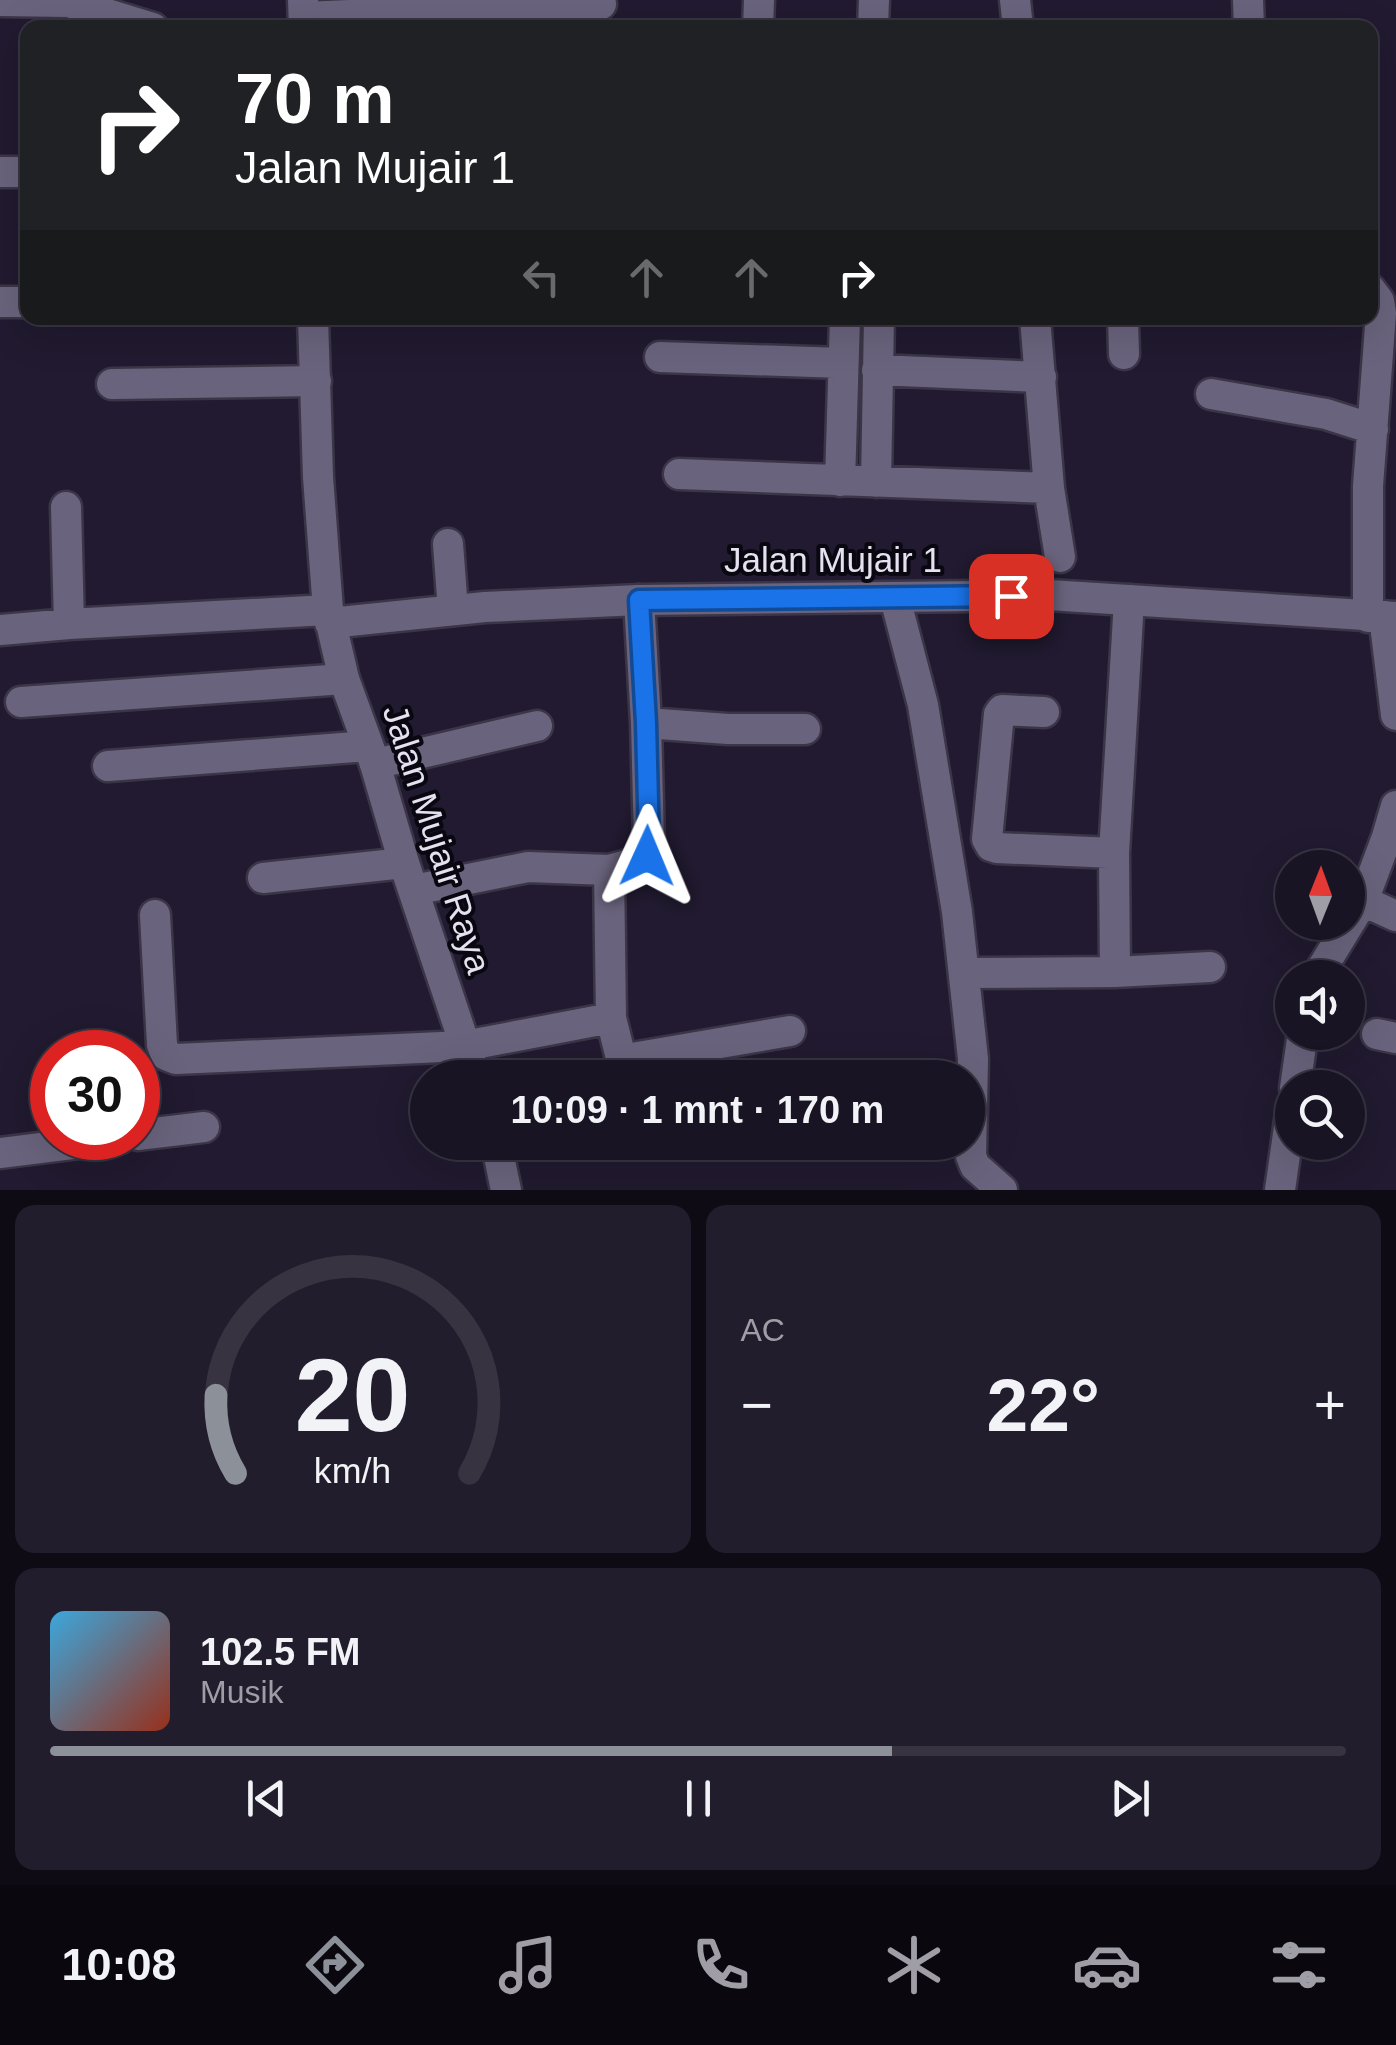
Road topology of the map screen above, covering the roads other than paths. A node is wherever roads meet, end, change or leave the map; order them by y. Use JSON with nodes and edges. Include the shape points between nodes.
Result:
{"nodes":[{"id":1,"x":0,"y":1,"type":"edge"},
{"id":2,"x":600,"y":4,"type":"dead end"},
{"id":3,"x":304,"y":15,"type":"edge"},
{"id":4,"x":127,"y":20,"type":"edge"},
{"id":5,"x":1378,"y":300,"type":"edge"},
{"id":6,"x":313,"y":325,"type":"edge"},
{"id":7,"x":845,"y":325,"type":"edge"},
{"id":8,"x":879,"y":325,"type":"edge"},
{"id":9,"x":1037,"y":325,"type":"edge"},
{"id":10,"x":1123,"y":325,"type":"edge"},
{"id":11,"x":1124,"y":354,"type":"dead end"},
{"id":12,"x":660,"y":357,"type":"dead end"},
{"id":13,"x":844,"y":364,"type":"junction"},
{"id":14,"x":877,"y":370,"type":"junction"},
{"id":15,"x":1041,"y":376,"type":"junction"},
{"id":16,"x":316,"y":381,"type":"junction"},
{"id":17,"x":112,"y":384,"type":"dead end"},
{"id":18,"x":1211,"y":394,"type":"dead end"},
{"id":19,"x":1373,"y":429,"type":"junction"},
{"id":20,"x":679,"y":474,"type":"dead end"},
{"id":21,"x":840,"y":482,"type":"junction"},
{"id":22,"x":876,"y":482,"type":"junction"},
{"id":23,"x":1049,"y":488,"type":"junction"},
{"id":24,"x":66,"y":507,"type":"dead end"},
{"id":25,"x":448,"y":544,"type":"dead end"},
{"id":26,"x":1060,"y":557,"type":"dead end"},
{"id":27,"x":896,"y":598,"type":"junction"},
{"id":28,"x":639,"y":600,"type":"junction"},
{"id":29,"x":1128,"y":600,"type":"junction"},
{"id":30,"x":454,"y":610,"type":"junction"},
{"id":31,"x":329,"y":617,"type":"junction"},
{"id":32,"x":1382,"y":617,"type":"edge"},
{"id":33,"x":69,"y":624,"type":"junction"},
{"id":34,"x":0,"y":630,"type":"edge"},
{"id":35,"x":344,"y":679,"type":"junction"},
{"id":36,"x":21,"y":702,"type":"dead end"},
{"id":37,"x":1044,"y":712,"type":"dead end"},
{"id":38,"x":1396,"y":716,"type":"edge"},
{"id":39,"x":646,"y":723,"type":"junction"},
{"id":40,"x":537,"y":726,"type":"dead end"},
{"id":41,"x":806,"y":729,"type":"dead end"},
{"id":42,"x":372,"y":755,"type":"junction"},
{"id":43,"x":108,"y":766,"type":"dead end"},
{"id":44,"x":1396,"y":806,"type":"edge"},
{"id":45,"x":1114,"y":853,"type":"junction"},
{"id":46,"x":608,"y":870,"type":"junction"},
{"id":47,"x":409,"y":876,"type":"junction"},
{"id":48,"x":263,"y":878,"type":"dead end"},
{"id":49,"x":1365,"y":895,"type":"edge"},
{"id":50,"x":1365,"y":902,"type":"edge"},
{"id":51,"x":155,"y":915,"type":"dead end"},
{"id":52,"x":1396,"y":916,"type":"edge"},
{"id":53,"x":1210,"y":967,"type":"dead end"},
{"id":54,"x":1115,"y":972,"type":"junction"},
{"id":55,"x":965,"y":973,"type":"junction"},
{"id":56,"x":611,"y":1018,"type":"junction"},
{"id":57,"x":790,"y":1031,"type":"dead end"},
{"id":58,"x":464,"y":1046,"type":"junction"},
{"id":59,"x":469,"y":1060,"type":"edge"},
{"id":60,"x":204,"y":1127,"type":"dead end"},
{"id":61,"x":160,"y":1132,"type":"edge"},
{"id":62,"x":30,"y":1150,"type":"edge"},
{"id":63,"x":0,"y":1154,"type":"edge"},
{"id":64,"x":500,"y":1160,"type":"edge"},
{"id":65,"x":1284,"y":1160,"type":"edge"},
{"id":66,"x":506,"y":1190,"type":"edge"},
{"id":67,"x":1002,"y":1190,"type":"edge"},
{"id":68,"x":1280,"y":1190,"type":"edge"}],
"edges":[{"from":1,"to":4,"type":"street","via":[[68,2]]},
{"from":2,"to":3,"type":"street"},
{"from":5,"to":19,"type":"street"},
{"from":6,"to":16,"type":"street","name":"Jalan Mujair Raya"},
{"from":7,"to":13,"type":"street"},
{"from":8,"to":14,"type":"street"},
{"from":9,"to":15,"type":"street"},
{"from":10,"to":11,"type":"street"},
{"from":12,"to":13,"type":"street"},
{"from":13,"to":21,"type":"street"},
{"from":14,"to":15,"type":"street"},
{"from":14,"to":22,"type":"street"},
{"from":15,"to":23,"type":"street"},
{"from":16,"to":17,"type":"street"},
{"from":16,"to":31,"type":"street","name":"Jalan Mujair Raya"},
{"from":18,"to":19,"type":"street"},
{"from":19,"to":32,"type":"street","via":[[1368,486]]},
{"from":20,"to":21,"type":"street"},
{"from":21,"to":22,"type":"street"},
{"from":22,"to":23,"type":"street"},
{"from":23,"to":26,"type":"street"},
{"from":24,"to":33,"type":"street"},
{"from":25,"to":30,"type":"street"},
{"from":27,"to":28,"type":"street","name":"Jalan Mujair 1"},
{"from":27,"to":29,"type":"street","name":"Jalan Mujair 1","via":[[1049,594]]},
{"from":27,"to":55,"type":"street","via":[[924,705]]},
{"from":28,"to":30,"type":"street","name":"Jalan Mujair 1"},
{"from":28,"to":39,"type":"street"},
{"from":29,"to":32,"type":"street","name":"Jalan Mujair 1"},
{"from":29,"to":45,"type":"street"},
{"from":30,"to":31,"type":"street","name":"Jalan Mujair 1"},
{"from":31,"to":33,"type":"street","name":"Jalan Mujair 1"},
{"from":31,"to":35,"type":"street","name":"Jalan Mujair Raya"},
{"from":32,"to":38,"type":"street"},
{"from":33,"to":34,"type":"street","name":"Jalan Mujair 1"},
{"from":35,"to":36,"type":"street"},
{"from":35,"to":42,"type":"street","name":"Jalan Mujair Raya"},
{"from":37,"to":45,"type":"street","via":[[999,714],[987,839],[997,848]]},
{"from":39,"to":41,"type":"street"},
{"from":39,"to":46,"type":"street","via":[[647,856]]},
{"from":40,"to":42,"type":"street"},
{"from":42,"to":43,"type":"street"},
{"from":42,"to":47,"type":"street","name":"Jalan Mujair Raya"},
{"from":44,"to":49,"type":"street"},
{"from":45,"to":54,"type":"street"},
{"from":46,"to":47,"type":"street","via":[[528,866]]},
{"from":46,"to":56,"type":"street"},
{"from":47,"to":48,"type":"street"},
{"from":47,"to":58,"type":"street","name":"Jalan Mujair Raya"},
{"from":50,"to":52,"type":"street"},
{"from":51,"to":58,"type":"street","via":[[166,1055]]},
{"from":53,"to":54,"type":"street"},
{"from":54,"to":55,"type":"street"},
{"from":55,"to":67,"type":"street","via":[[973,1059],[971,1156]]},
{"from":56,"to":57,"type":"street","via":[[620,1054],[632,1058]]},
{"from":56,"to":58,"type":"street"},
{"from":58,"to":59,"type":"street","name":"Jalan Mujair Raya"},
{"from":60,"to":61,"type":"street"},
{"from":62,"to":63,"type":"street"},
{"from":64,"to":66,"type":"street"},
{"from":65,"to":68,"type":"street"}]}
